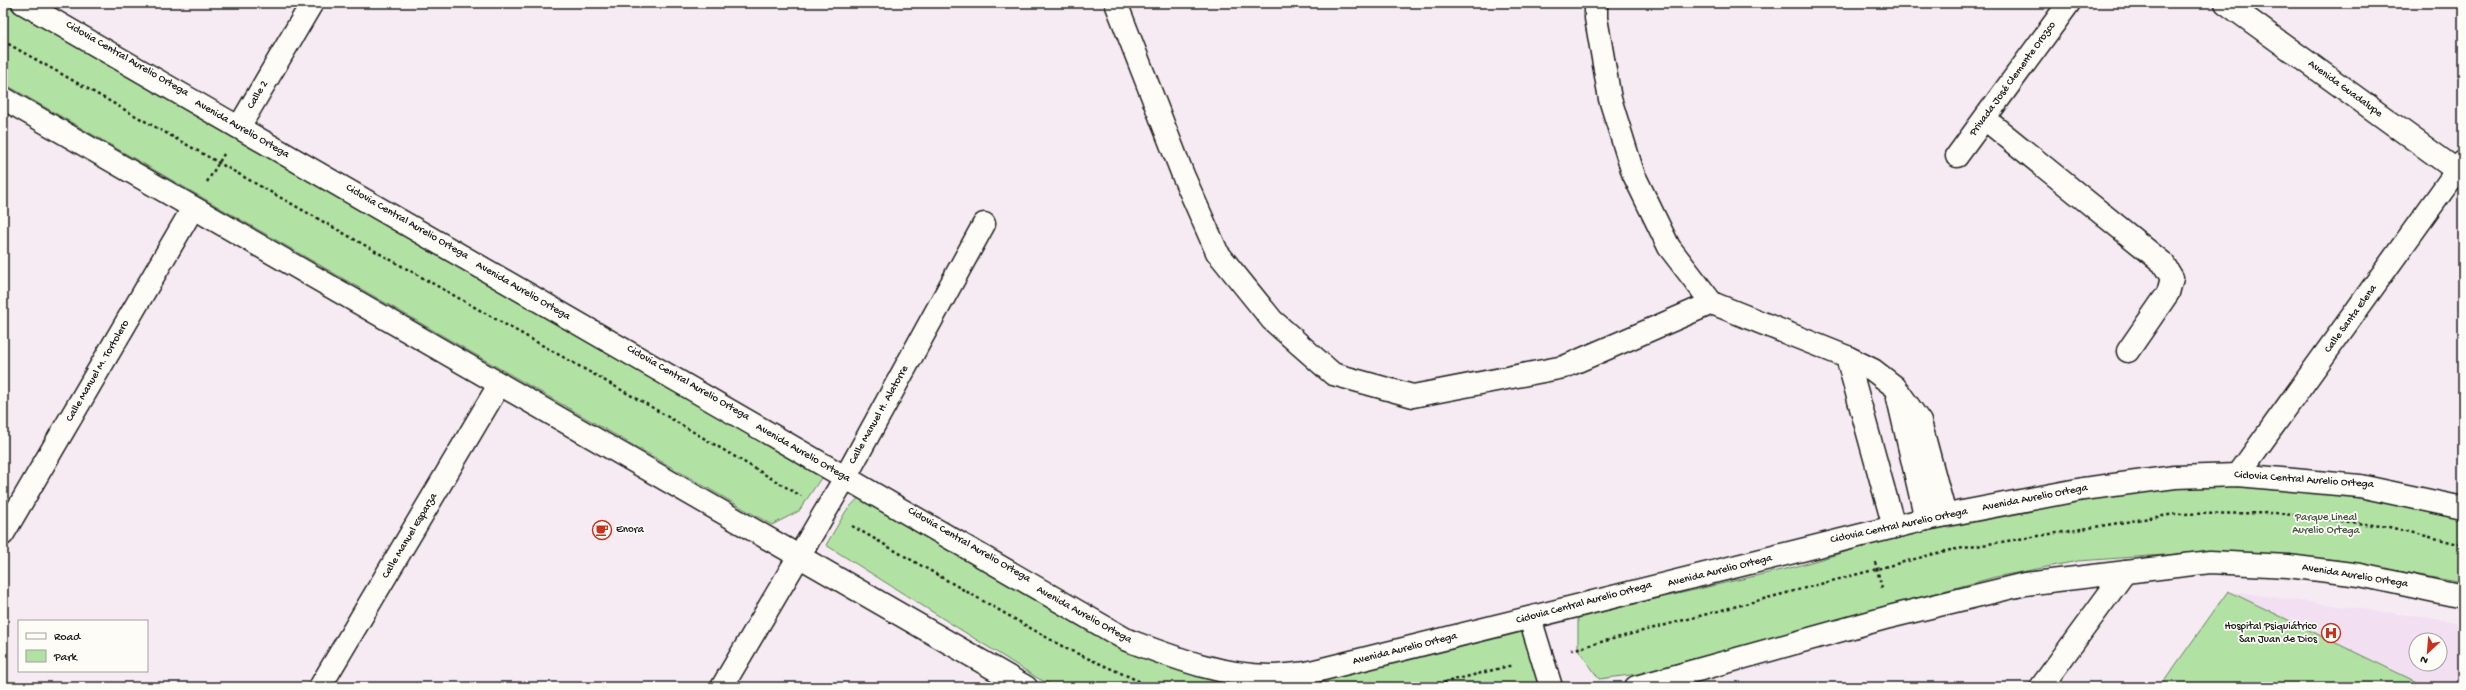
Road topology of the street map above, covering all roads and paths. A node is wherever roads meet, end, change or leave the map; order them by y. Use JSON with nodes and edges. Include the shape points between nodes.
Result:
{"nodes":[{"id":1,"x":23,"y":3,"type":"edge"},
{"id":2,"x":312,"y":3,"type":"edge"},
{"id":3,"x":1116,"y":3,"type":"edge"},
{"id":4,"x":1596,"y":3,"type":"edge"},
{"id":5,"x":2069,"y":3,"type":"edge"},
{"id":6,"x":2226,"y":3,"type":"edge"},
{"id":7,"x":3,"y":41,"type":"edge"},
{"id":8,"x":3,"y":98,"type":"edge"},
{"id":9,"x":1985,"y":119,"type":"junction"},
{"id":10,"x":239,"y":127,"type":"junction"},
{"id":11,"x":1958,"y":156,"type":"dead end"},
{"id":12,"x":218,"y":164,"type":"junction"},
{"id":13,"x":2461,"y":169,"type":"edge"},
{"id":14,"x":193,"y":208,"type":"junction"},
{"id":15,"x":984,"y":224,"type":"dead end"},
{"id":16,"x":1712,"y":303,"type":"junction"},
{"id":17,"x":2128,"y":351,"type":"dead end"},
{"id":18,"x":1847,"y":357,"type":"junction"},
{"id":19,"x":499,"y":385,"type":"junction"},
{"id":20,"x":2238,"y":475,"type":"junction"},
{"id":21,"x":845,"y":478,"type":"junction"},
{"id":22,"x":2463,"y":508,"type":"edge"},
{"id":23,"x":826,"y":511,"type":"junction"},
{"id":24,"x":1936,"y":517,"type":"junction"},
{"id":25,"x":1894,"y":527,"type":"junction"},
{"id":26,"x":3,"y":534,"type":"edge"},
{"id":27,"x":1869,"y":535,"type":"junction"},
{"id":28,"x":799,"y":557,"type":"junction"},
{"id":29,"x":2124,"y":572,"type":"junction"},
{"id":30,"x":2463,"y":597,"type":"edge"},
{"id":31,"x":1889,"y":617,"type":"junction"},
{"id":32,"x":1530,"y":618,"type":"junction"},
{"id":33,"x":320,"y":687,"type":"edge"},
{"id":34,"x":722,"y":687,"type":"edge"},
{"id":35,"x":1026,"y":687,"type":"edge"},
{"id":36,"x":1152,"y":687,"type":"edge"},
{"id":37,"x":1551,"y":687,"type":"edge"},
{"id":38,"x":1636,"y":687,"type":"edge"},
{"id":39,"x":2041,"y":687,"type":"edge"}],
"edges":[{"from":1,"to":10,"type":"main road","name":"Avenida Aurelio Ortega"},
{"from":2,"to":10,"type":"main road","name":"Calle 2"},
{"from":3,"to":16,"type":"main road","via":[[1183,175],[1217,252],[1272,320],[1333,374],[1413,396],[1564,367]]},
{"from":4,"to":16,"type":"main road","via":[[1596,18],[1610,100],[1633,173],[1669,247]]},
{"from":5,"to":9,"type":"main road","name":"Privada José Clemente Orozco"},
{"from":6,"to":13,"type":"main road","name":"Avenida Guadalupe"},
{"from":7,"to":12,"type":"path"},
{"from":8,"to":14,"type":"main road"},
{"from":9,"to":11,"type":"main road","name":"Privada José Clemente Orozco"},
{"from":9,"to":17,"type":"main road","via":[[2163,263],[2172,278],[2168,293]]},
{"from":10,"to":12,"type":"path"},
{"from":10,"to":21,"type":"main road","name":"Avenida Aurelio Ortega"},
{"from":12,"to":14,"type":"path"},
{"from":12,"to":23,"type":"path","via":[[648,405]]},
{"from":13,"to":20,"type":"main road","name":"Calle Santa Elena"},
{"from":14,"to":19,"type":"main road"},
{"from":14,"to":26,"type":"main road","name":"Calle Manuel M. Tortolero"},
{"from":15,"to":21,"type":"main road","name":"Calle Manuel H. Alatorre"},
{"from":16,"to":18,"type":"main road"},
{"from":18,"to":24,"type":"main road","via":[[1873,370],[1895,387],[1920,422]]},
{"from":18,"to":25,"type":"main road"},
{"from":19,"to":28,"type":"main road"},
{"from":19,"to":33,"type":"main road","name":"Calle Manuel Esparza"},
{"from":20,"to":22,"type":"main road","name":"Avenida Aurelio Ortega","via":[[2360,486]]},
{"from":20,"to":24,"type":"main road","name":"Avenida Aurelio Ortega","via":[[2175,477],[2083,489]]},
{"from":21,"to":23,"type":"main road","name":"Calle Manuel H. Alatorre"},
{"from":21,"to":32,"type":"main road","name":"Avenida Aurelio Ortega","via":[[1127,640],[1188,662],[1239,673],[1271,676],[1307,673]]},
{"from":23,"to":28,"type":"main road","name":"Calle Manuel H. Alatorre"},
{"from":23,"to":36,"type":"path","via":[[1066,649]]},
{"from":24,"to":25,"type":"main road","name":"Avenida Aurelio Ortega"},
{"from":25,"to":27,"type":"main road","name":"Avenida Aurelio Ortega"},
{"from":27,"to":31,"type":"path"},
{"from":27,"to":32,"type":"main road","name":"Avenida Aurelio Ortega"},
{"from":28,"to":34,"type":"main road","name":"Calle Manuel H. Alatorre"},
{"from":28,"to":35,"type":"main road"},
{"from":29,"to":30,"type":"main road","name":"Avenida Aurelio Ortega","via":[[2210,562],[2288,566],[2360,575]]},
{"from":29,"to":31,"type":"main road","name":"Avenida Aurelio Ortega","via":[[2025,584]]},
{"from":29,"to":39,"type":"main road"},
{"from":31,"to":38,"type":"main road","name":"Avenida Aurelio Ortega"},
{"from":32,"to":37,"type":"main road"}]}
